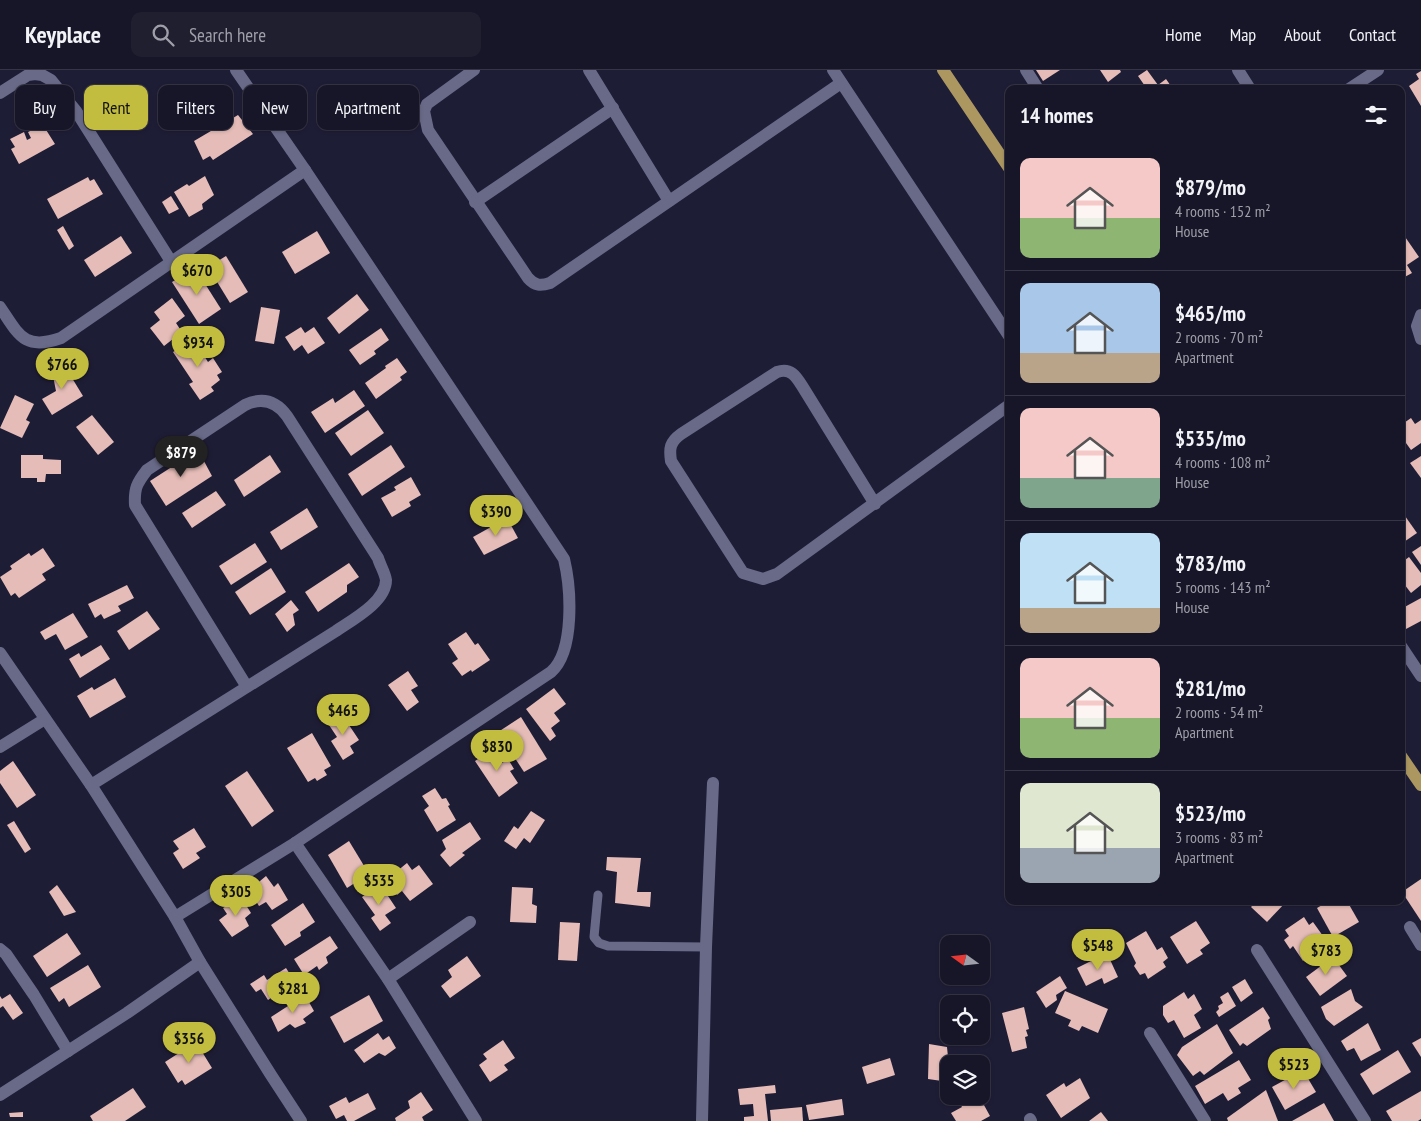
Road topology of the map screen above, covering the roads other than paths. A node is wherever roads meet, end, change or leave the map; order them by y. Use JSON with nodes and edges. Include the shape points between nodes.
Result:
{"nodes":[{"id":1,"x":236,"y":70,"type":"edge"},
{"id":2,"x":474,"y":70,"type":"edge"},
{"id":3,"x":589,"y":70,"type":"edge"},
{"id":4,"x":832,"y":70,"type":"edge"},
{"id":5,"x":943,"y":70,"type":"edge"},
{"id":6,"x":1026,"y":70,"type":"edge"},
{"id":7,"x":1238,"y":70,"type":"edge"},
{"id":8,"x":1378,"y":70,"type":"edge"},
{"id":9,"x":841,"y":83,"type":"junction"},
{"id":10,"x":1035,"y":85,"type":"edge"},
{"id":11,"x":1247,"y":85,"type":"edge"},
{"id":12,"x":1355,"y":85,"type":"edge"},
{"id":13,"x":0,"y":93,"type":"edge"},
{"id":14,"x":613,"y":108,"type":"junction"},
{"id":15,"x":1005,"y":162,"type":"edge"},
{"id":16,"x":305,"y":170,"type":"junction"},
{"id":17,"x":669,"y":201,"type":"junction"},
{"id":18,"x":475,"y":202,"type":"junction"},
{"id":19,"x":172,"y":263,"type":"junction"},
{"id":20,"x":0,"y":307,"type":"edge"},
{"id":21,"x":1421,"y":314,"type":"edge"},
{"id":22,"x":1005,"y":330,"type":"edge"},
{"id":23,"x":1421,"y":339,"type":"edge"},
{"id":24,"x":1005,"y":408,"type":"edge"},
{"id":25,"x":875,"y":504,"type":"junction"},
{"id":26,"x":1405,"y":652,"type":"edge"},
{"id":27,"x":0,"y":653,"type":"edge"},
{"id":28,"x":1421,"y":676,"type":"edge"},
{"id":29,"x":247,"y":687,"type":"junction"},
{"id":30,"x":45,"y":719,"type":"junction"},
{"id":31,"x":0,"y":747,"type":"edge"},
{"id":32,"x":1405,"y":762,"type":"edge"},
{"id":33,"x":713,"y":783,"type":"dead end"},
{"id":34,"x":91,"y":785,"type":"junction"},
{"id":35,"x":1421,"y":785,"type":"edge"},
{"id":36,"x":295,"y":843,"type":"junction"},
{"id":37,"x":598,"y":895,"type":"dead end"},
{"id":38,"x":175,"y":917,"type":"junction"},
{"id":39,"x":470,"y":922,"type":"dead end"},
{"id":40,"x":1410,"y":927,"type":"dead end"},
{"id":41,"x":1421,"y":945,"type":"edge"},
{"id":42,"x":706,"y":947,"type":"junction"},
{"id":43,"x":0,"y":949,"type":"edge"},
{"id":44,"x":1257,"y":950,"type":"dead end"},
{"id":45,"x":200,"y":962,"type":"junction"},
{"id":46,"x":388,"y":979,"type":"junction"},
{"id":47,"x":1150,"y":1033,"type":"dead end"},
{"id":48,"x":68,"y":1051,"type":"junction"},
{"id":49,"x":0,"y":1096,"type":"edge"},
{"id":50,"x":301,"y":1121,"type":"edge"},
{"id":51,"x":476,"y":1121,"type":"edge"},
{"id":52,"x":702,"y":1121,"type":"edge"},
{"id":53,"x":1205,"y":1121,"type":"edge"},
{"id":54,"x":1365,"y":1121,"type":"edge"}],
"edges":[{"from":1,"to":16,"type":"street"},
{"from":2,"to":18,"type":"street","via":[[437,95],[424,111],[428,130]]},
{"from":3,"to":14,"type":"street"},
{"from":4,"to":9,"type":"street"},
{"from":5,"to":15,"type":"main road"},
{"from":6,"to":10,"type":"street"},
{"from":7,"to":11,"type":"street"},
{"from":8,"to":12,"type":"street"},
{"from":9,"to":17,"type":"street"},
{"from":9,"to":22,"type":"street"},
{"from":13,"to":19,"type":"street","via":[[28,75],[42,75],[51,80],[76,111]]},
{"from":14,"to":17,"type":"street"},
{"from":14,"to":18,"type":"street"},
{"from":16,"to":19,"type":"street"},
{"from":16,"to":36,"type":"street","via":[[564,559],[570,606],[565,648],[559,666]]},
{"from":17,"to":18,"type":"street","via":[[550,283],[539,286],[532,284]]},
{"from":19,"to":20,"type":"street","via":[[60,338],[46,343],[22,338]]},
{"from":21,"to":23,"type":"street","via":[[1417,326]]},
{"from":24,"to":25,"type":"street"},
{"from":25,"to":25,"type":"street","via":[[777,574],[763,579],[743,573],[671,461],[669,451],[674,439],[681,434],[777,372],[791,372]]},
{"from":26,"to":28,"type":"street"},
{"from":27,"to":30,"type":"street"},
{"from":29,"to":29,"type":"street","via":[[371,606],[379,599],[386,581],[378,558],[287,416],[282,409],[262,400],[245,405],[147,470],[134,492],[140,514]]},
{"from":29,"to":34,"type":"street"},
{"from":30,"to":31,"type":"street"},
{"from":30,"to":34,"type":"street"},
{"from":32,"to":35,"type":"main road"},
{"from":33,"to":42,"type":"street"},
{"from":34,"to":38,"type":"street"},
{"from":36,"to":38,"type":"street"},
{"from":36,"to":46,"type":"street"},
{"from":37,"to":42,"type":"lane","via":[[594,938],[599,943],[608,946]]},
{"from":38,"to":45,"type":"street"},
{"from":39,"to":46,"type":"street"},
{"from":40,"to":41,"type":"street"},
{"from":42,"to":52,"type":"street"},
{"from":43,"to":48,"type":"street","via":[[34,994]]},
{"from":44,"to":54,"type":"street"},
{"from":45,"to":48,"type":"street"},
{"from":45,"to":50,"type":"street"},
{"from":46,"to":51,"type":"street"},
{"from":47,"to":53,"type":"street"},
{"from":48,"to":49,"type":"street"}]}
